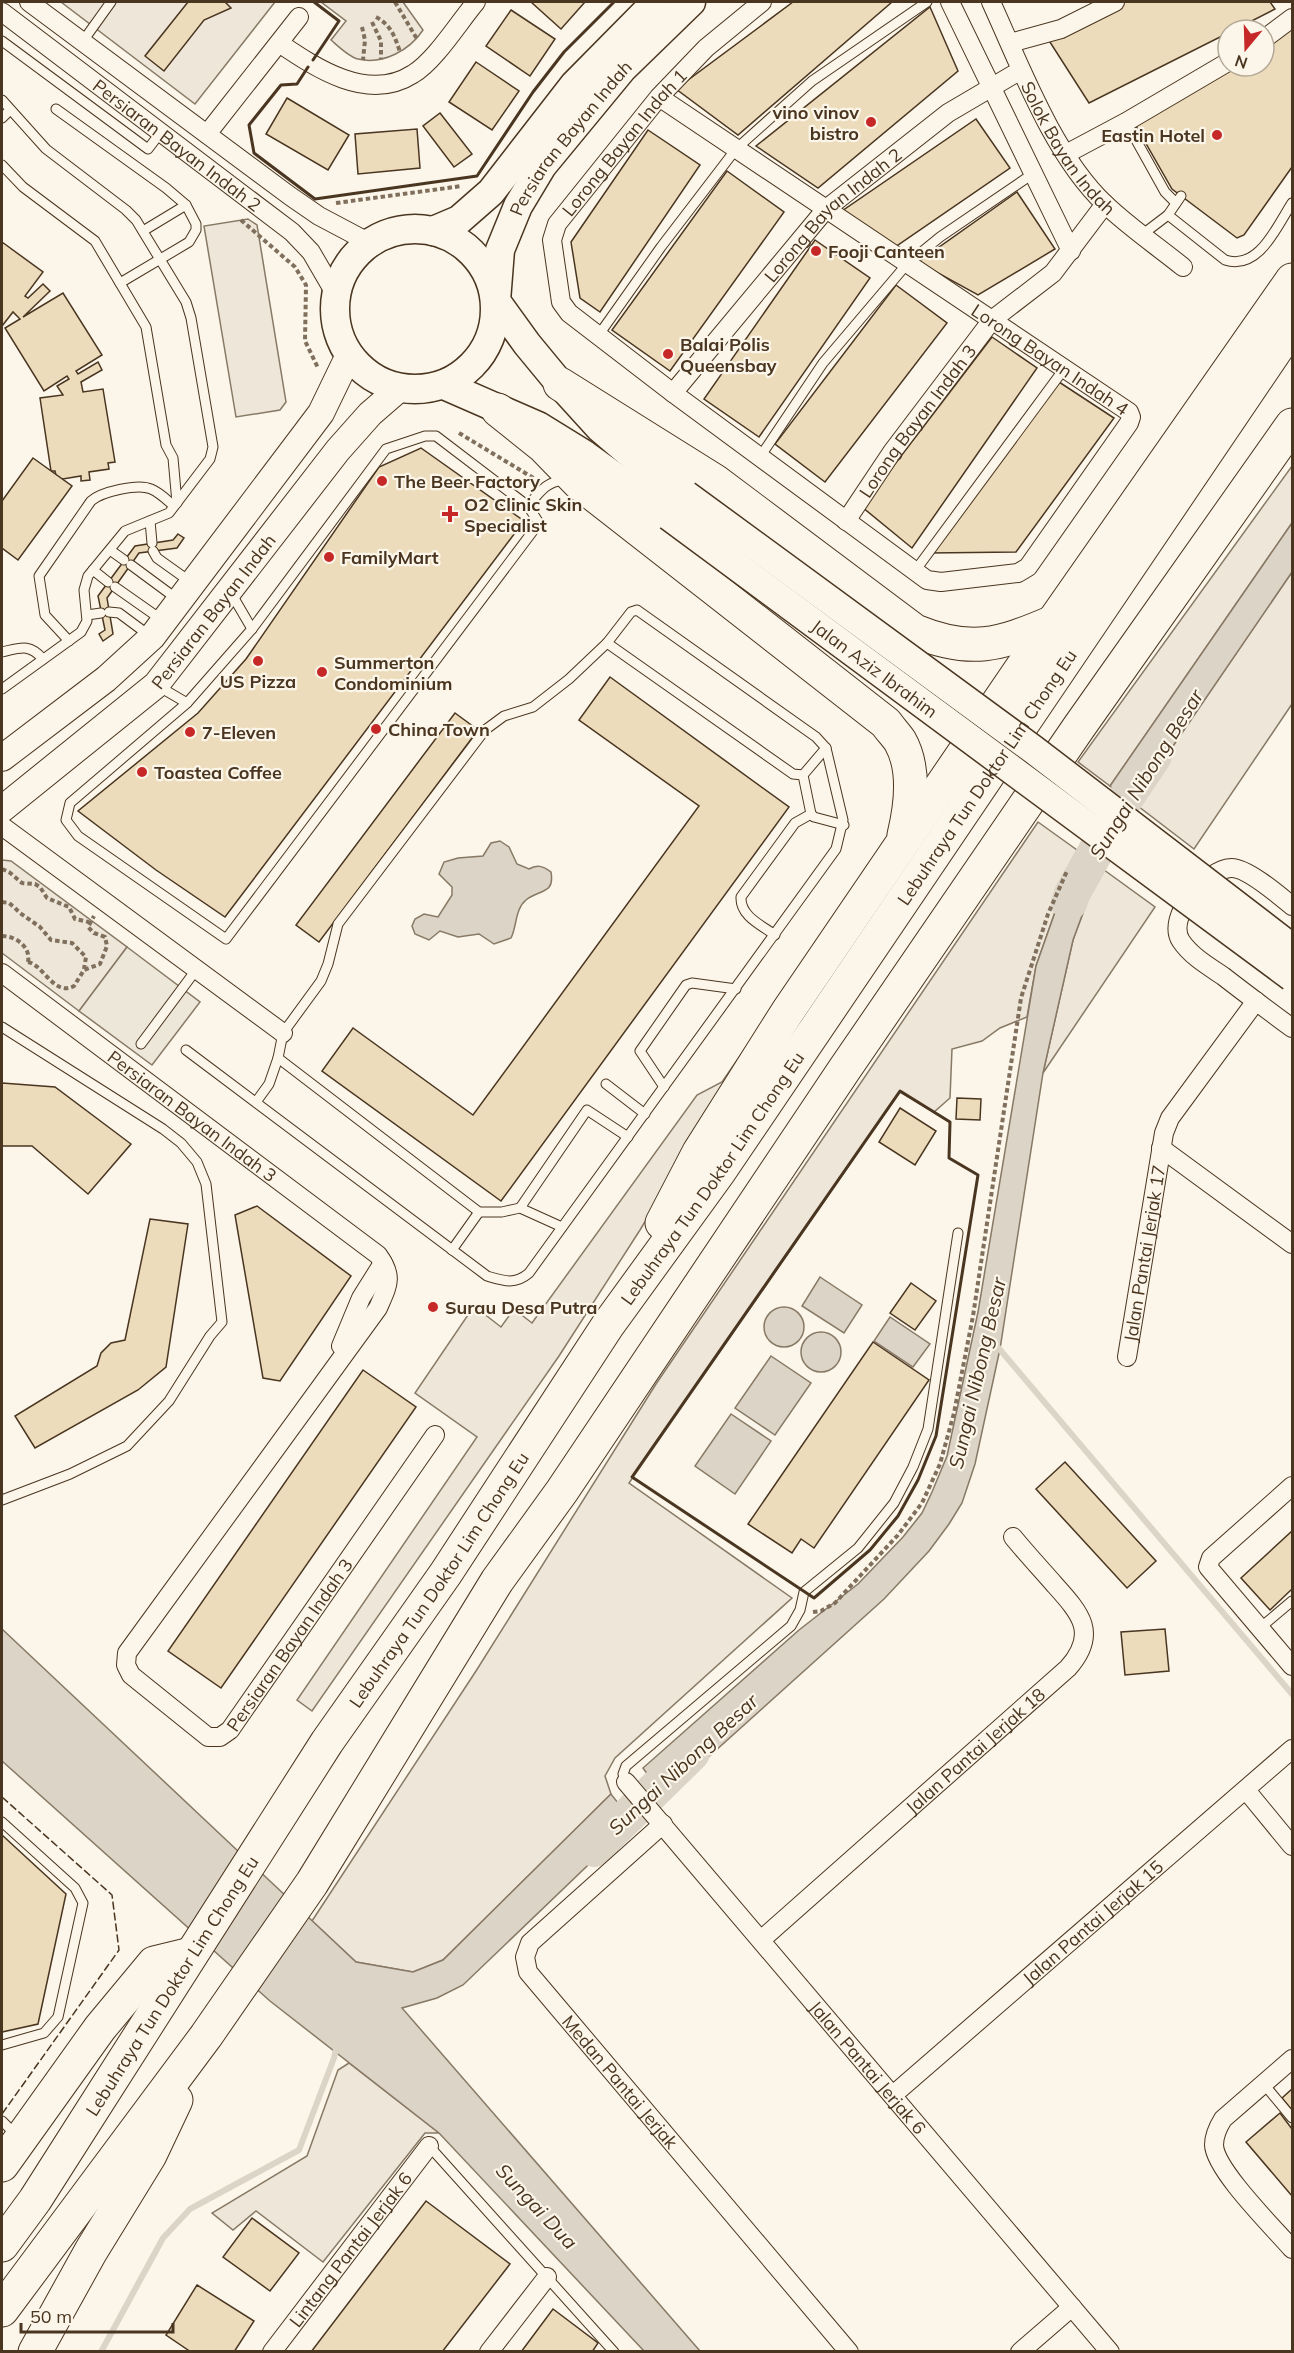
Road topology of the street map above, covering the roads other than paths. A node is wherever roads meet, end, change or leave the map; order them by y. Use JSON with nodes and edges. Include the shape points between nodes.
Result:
{"nodes":[{"id":1,"x":29,"y":2,"type":"edge"},
{"id":2,"x":111,"y":2,"type":"edge"},
{"id":3,"x":476,"y":2,"type":"edge"},
{"id":4,"x":656,"y":2,"type":"edge"},
{"id":5,"x":691,"y":2,"type":"edge"},
{"id":6,"x":762,"y":2,"type":"edge"},
{"id":7,"x":927,"y":2,"type":"edge"},
{"id":8,"x":950,"y":2,"type":"edge"},
{"id":9,"x":991,"y":2,"type":"edge"},
{"id":10,"x":1115,"y":2,"type":"edge"},
{"id":11,"x":2,"y":12,"type":"edge"},
{"id":12,"x":299,"y":17,"type":"dead end"},
{"id":13,"x":1293,"y":18,"type":"edge"},
{"id":14,"x":1276,"y":30,"type":"edge"},
{"id":15,"x":2,"y":41,"type":"edge"},
{"id":16,"x":82,"y":41,"type":"junction"},
{"id":17,"x":279,"y":43,"type":"junction"},
{"id":18,"x":1010,"y":43,"type":"junction"},
{"id":19,"x":1021,"y":70,"type":"junction"},
{"id":20,"x":1216,"y":70,"type":"edge"},
{"id":21,"x":992,"y":85,"type":"junction"},
{"id":22,"x":659,"y":97,"type":"junction"},
{"id":23,"x":2,"y":100,"type":"edge"},
{"id":24,"x":56,"y":109,"type":"dead end"},
{"id":25,"x":10,"y":110,"type":"junction"},
{"id":26,"x":2,"y":118,"type":"edge"},
{"id":27,"x":1126,"y":122,"type":"junction"},
{"id":28,"x":161,"y":132,"type":"junction"},
{"id":29,"x":207,"y":134,"type":"junction"},
{"id":30,"x":736,"y":149,"type":"junction"},
{"id":31,"x":1066,"y":154,"type":"junction"},
{"id":32,"x":2,"y":165,"type":"edge"},
{"id":33,"x":1034,"y":173,"type":"junction"},
{"id":34,"x":1293,"y":203,"type":"edge"},
{"id":35,"x":1105,"y":204,"type":"junction"},
{"id":36,"x":186,"y":206,"type":"junction"},
{"id":37,"x":826,"y":209,"type":"junction"},
{"id":38,"x":1168,"y":215,"type":"junction"},
{"id":39,"x":143,"y":231,"type":"junction"},
{"id":40,"x":433,"y":231,"type":"junction"},
{"id":41,"x":1143,"y":234,"type":"junction"},
{"id":42,"x":370,"y":243,"type":"junction"},
{"id":43,"x":1071,"y":251,"type":"junction"},
{"id":44,"x":160,"y":259,"type":"junction"},
{"id":45,"x":908,"y":264,"type":"junction"},
{"id":46,"x":1183,"y":267,"type":"dead end"},
{"id":47,"x":1293,"y":280,"type":"edge"},
{"id":48,"x":120,"y":283,"type":"junction"},
{"id":49,"x":336,"y":295,"type":"junction"},
{"id":50,"x":496,"y":301,"type":"junction"},
{"id":51,"x":569,"y":313,"type":"joint"},
{"id":52,"x":992,"y":320,"type":"junction"},
{"id":53,"x":1293,"y":326,"type":"edge"},
{"id":54,"x":598,"y":336,"type":"junction"},
{"id":55,"x":349,"y":355,"type":"junction"},
{"id":56,"x":1065,"y":369,"type":"junction"},
{"id":57,"x":560,"y":384,"type":"junction"},
{"id":58,"x":444,"y":385,"type":"junction"},
{"id":59,"x":400,"y":388,"type":"junction"},
{"id":60,"x":673,"y":393,"type":"junction"},
{"id":61,"x":498,"y":410,"type":"junction"},
{"id":62,"x":1293,"y":424,"type":"edge"},
{"id":63,"x":760,"y":457,"type":"junction"},
{"id":64,"x":579,"y":483,"type":"junction"},
{"id":65,"x":176,"y":505,"type":"junction"},
{"id":66,"x":677,"y":505,"type":"junction"},
{"id":67,"x":528,"y":506,"type":"junction"},
{"id":68,"x":150,"y":521,"type":"junction"},
{"id":69,"x":846,"y":521,"type":"junction"},
{"id":70,"x":110,"y":550,"type":"junction"},
{"id":71,"x":93,"y":570,"type":"junction"},
{"id":72,"x":915,"y":571,"type":"junction"},
{"id":73,"x":230,"y":591,"type":"junction"},
{"id":74,"x":186,"y":592,"type":"junction"},
{"id":75,"x":87,"y":615,"type":"junction"},
{"id":76,"x":1053,"y":622,"type":"junction"},
{"id":77,"x":252,"y":628,"type":"junction"},
{"id":78,"x":158,"y":630,"type":"junction"},
{"id":79,"x":69,"y":641,"type":"junction"},
{"id":80,"x":607,"y":644,"type":"junction"},
{"id":81,"x":2,"y":652,"type":"edge"},
{"id":82,"x":43,"y":659,"type":"junction"},
{"id":83,"x":156,"y":685,"type":"junction"},
{"id":84,"x":2,"y":689,"type":"edge"},
{"id":85,"x":187,"y":703,"type":"junction"},
{"id":86,"x":826,"y":748,"type":"junction"},
{"id":87,"x":2,"y":758,"type":"edge"},
{"id":88,"x":803,"y":775,"type":"junction"},
{"id":89,"x":2,"y":809,"type":"edge"},
{"id":90,"x":811,"y":814,"type":"junction"},
{"id":91,"x":844,"y":825,"type":"junction"},
{"id":92,"x":2,"y":826,"type":"edge"},
{"id":93,"x":900,"y":848,"type":"junction"},
{"id":94,"x":1293,"y":906,"type":"edge"},
{"id":95,"x":775,"y":935,"type":"junction"},
{"id":96,"x":1293,"y":948,"type":"edge"},
{"id":97,"x":196,"y":970,"type":"junction"},
{"id":98,"x":7,"y":977,"type":"edge"},
{"id":99,"x":1293,"y":977,"type":"edge"},
{"id":100,"x":736,"y":989,"type":"junction"},
{"id":101,"x":1256,"y":1001,"type":"junction"},
{"id":102,"x":2,"y":1028,"type":"edge"},
{"id":103,"x":1293,"y":1028,"type":"edge"},
{"id":104,"x":282,"y":1033,"type":"junction"},
{"id":105,"x":141,"y":1044,"type":"dead end"},
{"id":106,"x":186,"y":1050,"type":"dead end"},
{"id":107,"x":278,"y":1058,"type":"junction"},
{"id":108,"x":606,"y":1084,"type":"dead end"},
{"id":109,"x":664,"y":1087,"type":"junction"},
{"id":110,"x":256,"y":1102,"type":"junction"},
{"id":111,"x":645,"y":1114,"type":"junction"},
{"id":112,"x":628,"y":1137,"type":"junction"},
{"id":113,"x":1161,"y":1148,"type":"junction"},
{"id":114,"x":520,"y":1208,"type":"junction"},
{"id":115,"x":479,"y":1212,"type":"junction"},
{"id":116,"x":562,"y":1227,"type":"junction"},
{"id":117,"x":958,"y":1233,"type":"dead end"},
{"id":118,"x":1293,"y":1244,"type":"edge"},
{"id":119,"x":452,"y":1250,"type":"junction"},
{"id":120,"x":608,"y":1325,"type":"junction"},
{"id":121,"x":1127,"y":1357,"type":"dead end"},
{"id":122,"x":435,"y":1435,"type":"dead end"},
{"id":123,"x":1293,"y":1486,"type":"edge"},
{"id":124,"x":2,"y":1500,"type":"edge"},
{"id":125,"x":1013,"y":1537,"type":"dead end"},
{"id":126,"x":1293,"y":1601,"type":"edge"},
{"id":127,"x":1260,"y":1628,"type":"junction"},
{"id":128,"x":1293,"y":1666,"type":"edge"},
{"id":129,"x":1293,"y":1749,"type":"edge"},
{"id":130,"x":626,"y":1782,"type":"joint"},
{"id":131,"x":1246,"y":1790,"type":"junction"},
{"id":132,"x":659,"y":1819,"type":"junction"},
{"id":133,"x":2,"y":1822,"type":"edge"},
{"id":134,"x":1293,"y":1846,"type":"edge"},
{"id":135,"x":761,"y":1940,"type":"junction"},
{"id":136,"x":188,"y":1958,"type":"junction"},
{"id":137,"x":206,"y":2036,"type":"junction"},
{"id":138,"x":2,"y":2045,"type":"edge"},
{"id":139,"x":1293,"y":2059,"type":"edge"},
{"id":140,"x":1263,"y":2083,"type":"junction"},
{"id":141,"x":893,"y":2096,"type":"junction"},
{"id":142,"x":1293,"y":2118,"type":"edge"},
{"id":143,"x":429,"y":2146,"type":"joint"},
{"id":144,"x":6,"y":2149,"type":"edge"},
{"id":145,"x":2,"y":2212,"type":"edge"},
{"id":146,"x":2,"y":2245,"type":"edge"},
{"id":147,"x":1293,"y":2249,"type":"edge"},
{"id":148,"x":547,"y":2277,"type":"junction"},
{"id":149,"x":1072,"y":2307,"type":"junction"},
{"id":150,"x":2,"y":2310,"type":"edge"},
{"id":151,"x":606,"y":2342,"type":"junction"},
{"id":152,"x":35,"y":2352,"type":"edge"},
{"id":153,"x":273,"y":2352,"type":"edge"},
{"id":154,"x":489,"y":2352,"type":"edge"},
{"id":155,"x":598,"y":2352,"type":"edge"},
{"id":156,"x":614,"y":2352,"type":"edge"},
{"id":157,"x":849,"y":2352,"type":"edge"},
{"id":158,"x":1020,"y":2352,"type":"edge"},
{"id":159,"x":1110,"y":2352,"type":"edge"}],
"edges":[{"from":1,"to":16,"type":"street","name":"Persiaran Bayan Indah 2"},
{"from":2,"to":16,"type":"lane"},
{"from":3,"to":17,"type":"street","via":[[414,74],[393,83],[340,79]]},
{"from":4,"to":40,"type":"main road","name":"Persiaran Bayan Indah","via":[[574,85],[491,192],[459,220]]},
{"from":5,"to":50,"type":"main road","name":"Persiaran Bayan Indah","via":[[622,69],[542,166],[518,206],[500,250]]},
{"from":6,"to":22,"type":"street","name":"Lorong Bayan Indah 1","via":[[706,48]]},
{"from":7,"to":30,"type":"lane","via":[[812,81]]},
{"from":8,"to":21,"type":"street"},
{"from":9,"to":18,"type":"street","name":"Solok Bayan Indah"},
{"from":10,"to":18,"type":"street","via":[[1061,29]]},
{"from":11,"to":28,"type":"street","name":"Persiaran Bayan Indah 2"},
{"from":12,"to":17,"type":"street"},
{"from":13,"to":14,"type":"street"},
{"from":15,"to":28,"type":"lane","via":[[148,149]]},
{"from":16,"to":29,"type":"street","name":"Persiaran Bayan Indah 2"},
{"from":17,"to":29,"type":"street"},
{"from":18,"to":19,"type":"street","name":"Solok Bayan Indah"},
{"from":19,"to":21,"type":"street","name":"Lorong Bayan Indah 2"},
{"from":19,"to":31,"type":"street","name":"Solok Bayan Indah"},
{"from":20,"to":27,"type":"street"},
{"from":21,"to":33,"type":"street"},
{"from":21,"to":37,"type":"street","name":"Lorong Bayan Indah 2","via":[[948,112]]},
{"from":22,"to":30,"type":"street","name":"Lorong Bayan Indah 4"},
{"from":22,"to":51,"type":"street","name":"Lorong Bayan Indah 1","via":[[557,224],[552,240],[561,302]]},
{"from":23,"to":25,"type":"lane"},
{"from":24,"to":36,"type":"lane"},
{"from":25,"to":26,"type":"lane"},
{"from":25,"to":39,"type":"lane","via":[[46,149],[126,210]]},
{"from":27,"to":31,"type":"street"},
{"from":27,"to":38,"type":"lane","via":[[1165,192],[1179,199]]},
{"from":28,"to":49,"type":"street","name":"Persiaran Bayan Indah 2","via":[[292,232],[311,252]]},
{"from":29,"to":42,"type":"street","name":"Persiaran Bayan Indah 2","via":[[290,196]]},
{"from":30,"to":37,"type":"street","name":"Lorong Bayan Indah 4"},
{"from":30,"to":54,"type":"lane"},
{"from":31,"to":35,"type":"street","name":"Solok Bayan Indah"},
{"from":32,"to":48,"type":"lane","via":[[23,187],[91,236]]},
{"from":33,"to":43,"type":"street"},
{"from":33,"to":45,"type":"lane","via":[[940,237]]},
{"from":34,"to":38,"type":"lane","via":[[1260,251],[1235,263],[1225,260]]},
{"from":35,"to":41,"type":"street","name":"Solok Bayan Indah"},
{"from":35,"to":43,"type":"street"},
{"from":36,"to":39,"type":"lane"},
{"from":36,"to":44,"type":"lane","via":[[196,224],[193,237]]},
{"from":37,"to":45,"type":"street","name":"Lorong Bayan Indah 4"},
{"from":37,"to":60,"type":"street","name":"Lorong Bayan Indah 2"},
{"from":38,"to":41,"type":"lane"},
{"from":39,"to":44,"type":"lane"},
{"from":40,"to":42,"type":"main road","via":[[390,233]]},
{"from":40,"to":50,"type":"main road","via":[[456,240],[476,256],[489,277]]},
{"from":41,"to":46,"type":"street","name":"Solok Bayan Indah"},
{"from":42,"to":49,"type":"main road","via":[[342,274]]},
{"from":43,"to":52,"type":"street","name":"Lorong Bayan Indah 3","via":[[1053,273]]},
{"from":44,"to":48,"type":"lane"},
{"from":44,"to":65,"type":"lane","via":[[186,302],[191,318],[213,447],[210,459]]},
{"from":45,"to":52,"type":"street","name":"Lorong Bayan Indah 4"},
{"from":45,"to":63,"type":"lane","via":[[824,363]]},
{"from":47,"to":76,"type":"highway"},
{"from":48,"to":65,"type":"lane","via":[[148,333],[166,445],[173,458]]},
{"from":49,"to":55,"type":"main road","via":[[339,336]]},
{"from":50,"to":57,"type":"main road","name":"Jalan Aziz Ibrahim"},
{"from":50,"to":58,"type":"main road","via":[[494,327],[484,351],[467,372]]},
{"from":51,"to":54,"type":"street","name":"Lorong Bayan Indah 4"},
{"from":52,"to":56,"type":"street","name":"Lorong Bayan Indah 4"},
{"from":52,"to":69,"type":"street","name":"Lorong Bayan Indah 3","via":[[892,452]]},
{"from":53,"to":120,"type":"highway","name":"Lebuhraya Tun Doktor Lim Chong Eu","via":[[720,1172]]},
{"from":54,"to":60,"type":"street","name":"Lorong Bayan Indah 4"},
{"from":55,"to":59,"type":"main road","via":[[380,382]]},
{"from":55,"to":74,"type":"street","name":"Persiaran Bayan Indah","via":[[321,413]]},
{"from":56,"to":72,"type":"lane"},
{"from":56,"to":72,"type":"street","name":"Lorong Bayan Indah 4","via":[[1129,412],[1130,423],[1028,567],[1018,573],[941,582],[927,580]]},
{"from":57,"to":66,"type":"main road","name":"Jalan Aziz Ibrahim","via":[[600,428],[640,462]]},
{"from":57,"to":76,"type":"highway","via":[[715,481],[915,631],[940,641],[970,646],[1016,638]]},
{"from":58,"to":59,"type":"main road"},
{"from":58,"to":61,"type":"main road","name":"Jalan Aziz Ibrahim"},
{"from":59,"to":73,"type":"street","name":"Persiaran Bayan Indah","via":[[338,450]]},
{"from":60,"to":63,"type":"street","name":"Lorong Bayan Indah 4"},
{"from":61,"to":64,"type":"highway","via":[[543,446]]},
{"from":61,"to":66,"type":"main road","name":"Jalan Aziz Ibrahim","via":[[538,426]]},
{"from":62,"to":137,"type":"highway","via":[[1066,746],[562,1491],[497,1581],[312,1883]]},
{"from":63,"to":69,"type":"street","name":"Lorong Bayan Indah 4"},
{"from":64,"to":67,"type":"lane","via":[[560,480],[546,486]]},
{"from":64,"to":93,"type":"highway","via":[[886,723],[901,742],[910,772],[909,814]]},
{"from":65,"to":68,"type":"lane","via":[[165,516]]},
{"from":65,"to":79,"type":"lane","via":[[144,487],[102,493],[91,501],[39,576],[45,615]]},
{"from":66,"to":96,"type":"main road","name":"Jalan Aziz Ibrahim","bridge":true,"via":[[1024,743]]},
{"from":66,"to":99,"type":"main road","name":"Jalan Aziz Ibrahim","bridge":true},
{"from":67,"to":77,"type":"lane","via":[[436,436],[386,449]]},
{"from":67,"to":85,"type":"lane","via":[[539,523],[226,939],[78,836],[66,820],[70,803]]},
{"from":68,"to":70,"type":"lane","via":[[129,528]]},
{"from":68,"to":74,"type":"lane","via":[[157,558]]},
{"from":69,"to":72,"type":"street","name":"Lorong Bayan Indah 4"},
{"from":70,"to":71,"type":"lane"},
{"from":70,"to":74,"type":"lane","via":[[127,563]]},
{"from":71,"to":75,"type":"lane","via":[[85,583]]},
{"from":71,"to":78,"type":"lane"},
{"from":73,"to":77,"type":"lane"},
{"from":73,"to":83,"type":"street","name":"Persiaran Bayan Indah"},
{"from":74,"to":78,"type":"street","name":"Persiaran Bayan Indah"},
{"from":75,"to":78,"type":"lane","via":[[119,613]]},
{"from":75,"to":79,"type":"lane","via":[[85,627]]},
{"from":76,"to":93,"type":"highway"},
{"from":77,"to":85,"type":"lane"},
{"from":78,"to":87,"type":"street","name":"Persiaran Bayan Indah","via":[[106,679]]},
{"from":79,"to":82,"type":"lane"},
{"from":80,"to":86,"type":"lane","via":[[637,610]]},
{"from":80,"to":88,"type":"lane","via":[[793,774]]},
{"from":80,"to":104,"type":"lane","via":[[533,707],[504,716],[485,730],[338,924],[321,981]]},
{"from":81,"to":82,"type":"lane","via":[[28,648]]},
{"from":82,"to":84,"type":"lane"},
{"from":83,"to":85,"type":"lane"},
{"from":83,"to":89,"type":"street","name":"Persiaran Bayan Indah"},
{"from":86,"to":88,"type":"lane"},
{"from":86,"to":91,"type":"lane"},
{"from":88,"to":90,"type":"lane"},
{"from":90,"to":91,"type":"lane"},
{"from":90,"to":95,"type":"lane","via":[[795,823],[741,897],[744,912]]},
{"from":91,"to":95,"type":"lane","via":[[836,849]]},
{"from":92,"to":97,"type":"street"},
{"from":93,"to":120,"type":"highway","via":[[788,1011],[699,1152]]},
{"from":94,"to":101,"type":"street","via":[[1233,867],[1215,872],[1197,889],[1178,920],[1180,941],[1194,956]]},
{"from":95,"to":100,"type":"lane"},
{"from":97,"to":104,"type":"street"},
{"from":97,"to":105,"type":"lane"},
{"from":98,"to":122,"type":"street","name":"Persiaran Bayan Indah 3","via":[[368,1248],[383,1263],[389,1280],[378,1308],[127,1653],[126,1665],[131,1675],[208,1737],[220,1737],[230,1730]]},
{"from":100,"to":109,"type":"lane"},
{"from":100,"to":109,"type":"lane","via":[[692,982],[686,985],[640,1048]]},
{"from":101,"to":103,"type":"street"},
{"from":101,"to":113,"type":"street","name":"Jalan Pantai Jerjak 17","via":[[1170,1118]]},
{"from":102,"to":124,"type":"lane","via":[[163,1129],[197,1162],[206,1184],[222,1322],[169,1401],[127,1446]]},
{"from":104,"to":107,"type":"lane"},
{"from":106,"to":110,"type":"lane"},
{"from":107,"to":110,"type":"lane","via":[[269,1084]]},
{"from":107,"to":115,"type":"lane"},
{"from":108,"to":111,"type":"lane"},
{"from":109,"to":111,"type":"lane"},
{"from":110,"to":119,"type":"lane"},
{"from":111,"to":112,"type":"lane"},
{"from":112,"to":114,"type":"lane","via":[[587,1110]]},
{"from":112,"to":116,"type":"lane"},
{"from":113,"to":118,"type":"street","name":"Jalan Pantai Jerjak 17"},
{"from":113,"to":121,"type":"street","name":"Jalan Pantai Jerjak 17"},
{"from":114,"to":115,"type":"lane"},
{"from":114,"to":116,"type":"lane"},
{"from":115,"to":119,"type":"lane"},
{"from":116,"to":119,"type":"lane","via":[[529,1274],[519,1281],[487,1276]]},
{"from":117,"to":130,"type":"lane","via":[[928,1429],[914,1467],[894,1503],[858,1548],[804,1592],[791,1626],[626,1766]]},
{"from":120,"to":136,"type":"highway","name":"Lebuhraya Tun Doktor Lim Chong Eu","via":[[446,1573],[327,1742]]},
{"from":123,"to":127,"type":"street","via":[[1208,1563]]},
{"from":125,"to":135,"type":"street","name":"Jalan Pantai Jerjak 18","via":[[1078,1611],[1084,1633],[1078,1657]]},
{"from":126,"to":127,"type":"lane"},
{"from":127,"to":128,"type":"street"},
{"from":129,"to":131,"type":"street","name":"Jalan Pantai Jerjak 15"},
{"from":130,"to":132,"type":"street","name":"Jalan Pantai Jerjak 6"},
{"from":131,"to":134,"type":"street"},
{"from":131,"to":141,"type":"street","name":"Jalan Pantai Jerjak 15"},
{"from":132,"to":135,"type":"street","name":"Jalan Pantai Jerjak 6"},
{"from":132,"to":157,"type":"street","name":"Medan Pantai Jerjak","via":[[530,1943],[525,1957],[528,1972]]},
{"from":133,"to":138,"type":"lane","via":[[75,1888],[82,1903],[58,2017],[44,2033]]},
{"from":135,"to":141,"type":"street","name":"Jalan Pantai Jerjak 6"},
{"from":136,"to":144,"type":"highway","via":[[154,1963]]},
{"from":136,"to":145,"type":"highway","via":[[154,1985],[108,2048]]},
{"from":136,"to":146,"type":"highway","name":"Lebuhraya Tun Doktor Lim Chong Eu","via":[[35,2200]]},
{"from":137,"to":150,"type":"highway"},
{"from":137,"to":152,"type":"highway","via":[[150,2155]]},
{"from":139,"to":140,"type":"street"},
{"from":140,"to":142,"type":"lane"},
{"from":140,"to":147,"type":"street","via":[[1223,2119],[1214,2144],[1226,2172]]},
{"from":141,"to":149,"type":"street","name":"Jalan Pantai Jerjak 6"},
{"from":143,"to":148,"type":"lane"},
{"from":143,"to":153,"type":"street","name":"Lintang Pantai Jerjak 6"},
{"from":148,"to":151,"type":"lane"},
{"from":148,"to":154,"type":"street"},
{"from":149,"to":158,"type":"street"},
{"from":149,"to":159,"type":"street","name":"Jalan Pantai Jerjak 6"},
{"from":151,"to":155,"type":"lane"},
{"from":151,"to":156,"type":"lane"}]}
